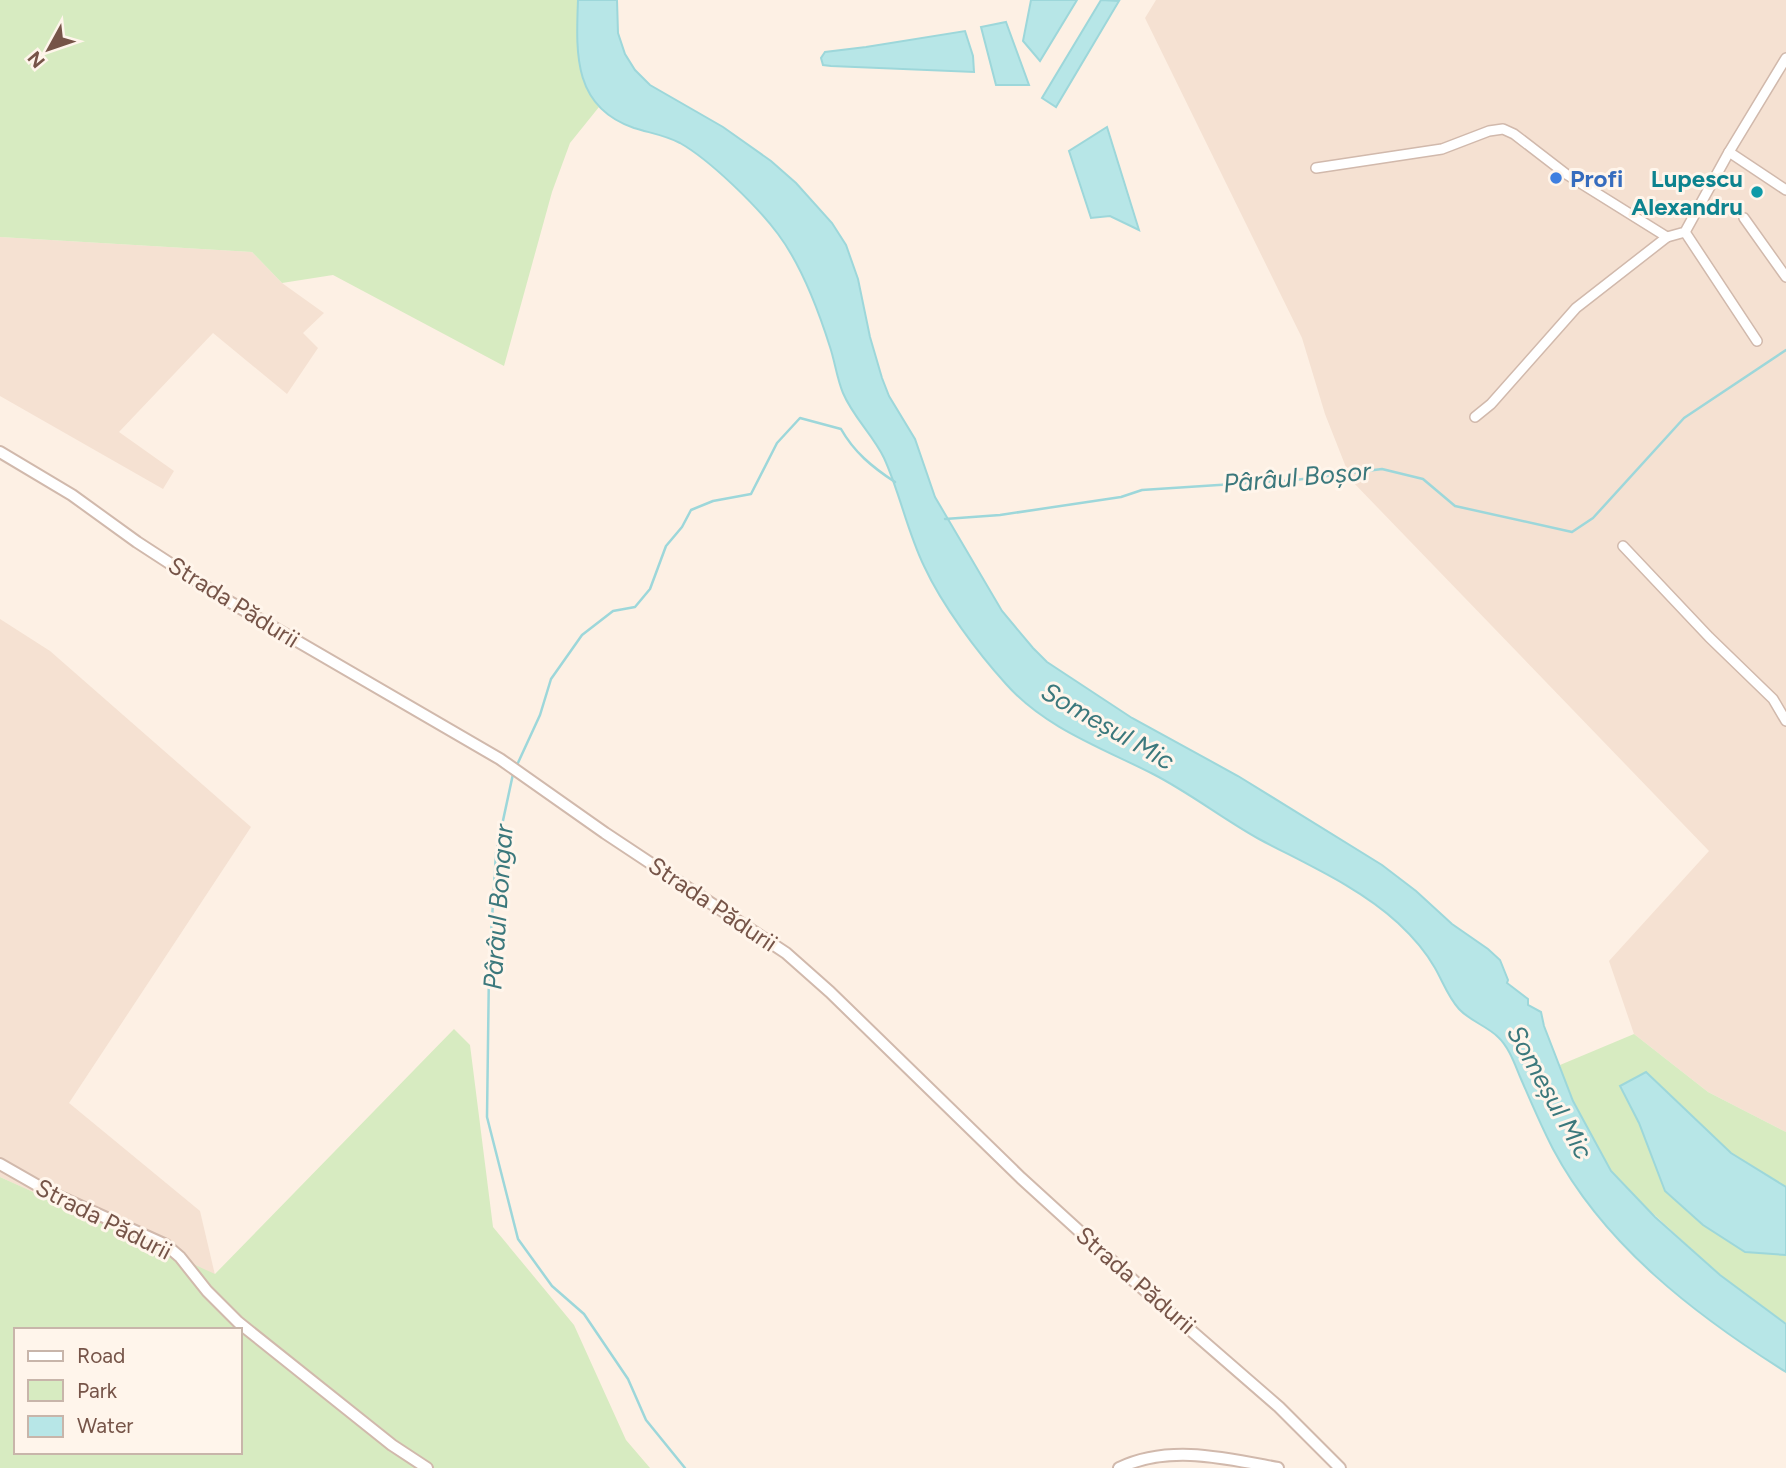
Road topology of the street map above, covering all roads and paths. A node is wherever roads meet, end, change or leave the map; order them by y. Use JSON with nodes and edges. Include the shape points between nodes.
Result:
{"nodes":[{"id":1,"x":1784,"y":65,"type":"edge"},
{"id":2,"x":1728,"y":152,"type":"junction"},
{"id":3,"x":1315,"y":168,"type":"dead end"},
{"id":4,"x":1786,"y":190,"type":"edge"},
{"id":5,"x":1744,"y":218,"type":"dead end"},
{"id":6,"x":1685,"y":232,"type":"junction"},
{"id":7,"x":1667,"y":237,"type":"junction"},
{"id":8,"x":1786,"y":277,"type":"edge"},
{"id":9,"x":1757,"y":341,"type":"dead end"},
{"id":10,"x":1475,"y":416,"type":"dead end"},
{"id":11,"x":0,"y":452,"type":"edge"},
{"id":12,"x":1623,"y":546,"type":"dead end"},
{"id":13,"x":1786,"y":721,"type":"edge"},
{"id":14,"x":0,"y":1164,"type":"edge"},
{"id":15,"x":427,"y":1468,"type":"edge"},
{"id":16,"x":1119,"y":1468,"type":"edge"},
{"id":17,"x":1278,"y":1468,"type":"edge"},
{"id":18,"x":1340,"y":1468,"type":"edge"}],
"edges":[{"from":1,"to":2,"type":"street"},
{"from":2,"to":4,"type":"street"},
{"from":2,"to":6,"type":"street"},
{"from":3,"to":7,"type":"street","via":[[1442,149],[1503,129]]},
{"from":5,"to":8,"type":"street"},
{"from":6,"to":7,"type":"street"},
{"from":6,"to":9,"type":"street"},
{"from":7,"to":10,"type":"street","via":[[1576,308]]},
{"from":11,"to":18,"type":"street","name":"Strada Pădurii","via":[[223,598],[500,759],[804,968],[1021,1178],[1279,1407]]},
{"from":12,"to":13,"type":"street","via":[[1773,699]]},
{"from":14,"to":15,"type":"street","name":"Strada Pădurii","via":[[49,1192],[166,1245],[238,1322]]},
{"from":16,"to":17,"type":"street","via":[[1164,1455],[1210,1456]]}]}
